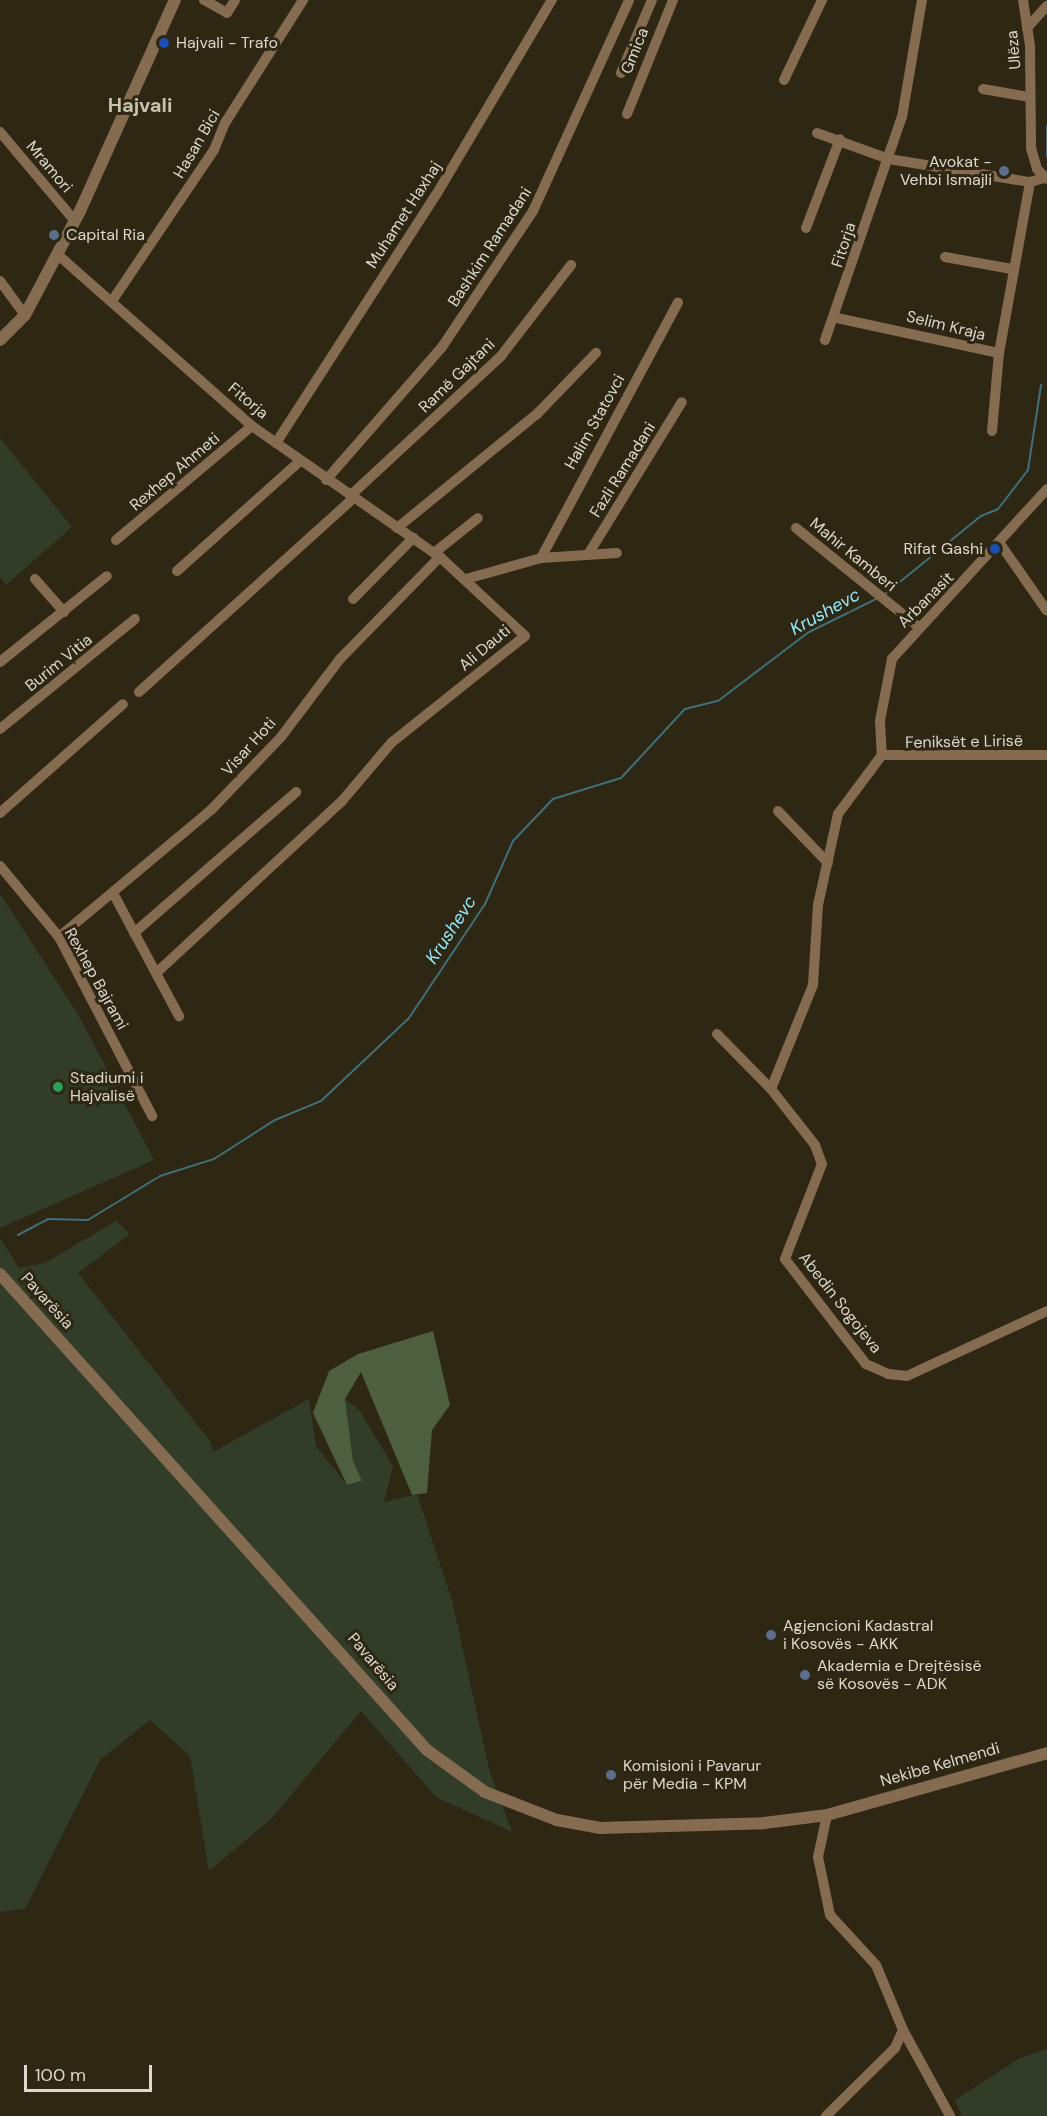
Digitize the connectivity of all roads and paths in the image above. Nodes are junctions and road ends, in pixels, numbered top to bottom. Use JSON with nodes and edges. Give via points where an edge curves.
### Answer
{"nodes":[{"id":1,"x":176,"y":0,"type":"edge"},
{"id":2,"x":204,"y":0,"type":"edge"},
{"id":3,"x":235,"y":0,"type":"edge"},
{"id":4,"x":303,"y":0,"type":"edge"},
{"id":5,"x":552,"y":0,"type":"edge"},
{"id":6,"x":629,"y":0,"type":"edge"},
{"id":7,"x":652,"y":0,"type":"edge"},
{"id":8,"x":673,"y":0,"type":"edge"},
{"id":9,"x":822,"y":0,"type":"edge"},
{"id":10,"x":921,"y":0,"type":"edge"},
{"id":11,"x":1023,"y":0,"type":"edge"},
{"id":12,"x":1047,"y":6,"type":"edge"},
{"id":13,"x":1027,"y":28,"type":"junction"},
{"id":14,"x":621,"y":73,"type":"dead end"},
{"id":15,"x":784,"y":80,"type":"dead end"},
{"id":16,"x":983,"y":89,"type":"dead end"},
{"id":17,"x":1029,"y":97,"type":"junction"},
{"id":18,"x":627,"y":114,"type":"dead end"},
{"id":19,"x":0,"y":132,"type":"edge"},
{"id":20,"x":817,"y":133,"type":"dead end"},
{"id":21,"x":840,"y":139,"type":"junction"},
{"id":22,"x":889,"y":159,"type":"junction"},
{"id":23,"x":1046,"y":178,"type":"edge"},
{"id":24,"x":1030,"y":182,"type":"junction"},
{"id":25,"x":75,"y":221,"type":"junction"},
{"id":26,"x":806,"y":228,"type":"dead end"},
{"id":27,"x":57,"y":254,"type":"junction"},
{"id":28,"x":945,"y":257,"type":"dead end"},
{"id":29,"x":572,"y":265,"type":"dead end"},
{"id":30,"x":1012,"y":269,"type":"junction"},
{"id":31,"x":0,"y":281,"type":"edge"},
{"id":32,"x":112,"y":301,"type":"junction"},
{"id":33,"x":678,"y":302,"type":"dead end"},
{"id":34,"x":25,"y":315,"type":"junction"},
{"id":35,"x":837,"y":318,"type":"junction"},
{"id":36,"x":0,"y":340,"type":"edge"},
{"id":37,"x":825,"y":340,"type":"dead end"},
{"id":38,"x":596,"y":353,"type":"dead end"},
{"id":39,"x":999,"y":353,"type":"junction"},
{"id":40,"x":682,"y":402,"type":"dead end"},
{"id":41,"x":252,"y":426,"type":"junction"},
{"id":42,"x":992,"y":431,"type":"dead end"},
{"id":43,"x":276,"y":443,"type":"junction"},
{"id":44,"x":300,"y":461,"type":"junction"},
{"id":45,"x":326,"y":480,"type":"junction"},
{"id":46,"x":1047,"y":489,"type":"edge"},
{"id":47,"x":352,"y":497,"type":"junction"},
{"id":48,"x":478,"y":518,"type":"dead end"},
{"id":49,"x":397,"y":528,"type":"junction"},
{"id":50,"x":796,"y":528,"type":"dead end"},
{"id":51,"x":413,"y":538,"type":"junction"},
{"id":52,"x":116,"y":540,"type":"dead end"},
{"id":53,"x":1001,"y":545,"type":"junction"},
{"id":54,"x":589,"y":553,"type":"junction"},
{"id":55,"x":617,"y":553,"type":"dead end"},
{"id":56,"x":437,"y":555,"type":"junction"},
{"id":57,"x":541,"y":558,"type":"junction"},
{"id":58,"x":177,"y":571,"type":"dead end"},
{"id":59,"x":107,"y":576,"type":"dead end"},
{"id":60,"x":35,"y":579,"type":"dead end"},
{"id":61,"x":466,"y":579,"type":"junction"},
{"id":62,"x":353,"y":599,"type":"dead end"},
{"id":63,"x":1047,"y":611,"type":"edge"},
{"id":64,"x":64,"y":612,"type":"junction"},
{"id":65,"x":135,"y":619,"type":"dead end"},
{"id":66,"x":920,"y":628,"type":"junction"},
{"id":67,"x":0,"y":662,"type":"edge"},
{"id":68,"x":140,"y":692,"type":"dead end"},
{"id":69,"x":123,"y":704,"type":"dead end"},
{"id":70,"x":0,"y":729,"type":"edge"},
{"id":71,"x":882,"y":755,"type":"junction"},
{"id":72,"x":1047,"y":755,"type":"edge"},
{"id":73,"x":296,"y":792,"type":"dead end"},
{"id":74,"x":778,"y":811,"type":"dead end"},
{"id":75,"x":0,"y":813,"type":"edge"},
{"id":76,"x":828,"y":863,"type":"junction"},
{"id":77,"x":0,"y":866,"type":"edge"},
{"id":78,"x":113,"y":893,"type":"junction"},
{"id":79,"x":134,"y":933,"type":"junction"},
{"id":80,"x":59,"y":937,"type":"junction"},
{"id":81,"x":156,"y":973,"type":"junction"},
{"id":82,"x":179,"y":1016,"type":"dead end"},
{"id":83,"x":717,"y":1034,"type":"dead end"},
{"id":84,"x":771,"y":1089,"type":"junction"},
{"id":85,"x":152,"y":1116,"type":"dead end"},
{"id":86,"x":0,"y":1274,"type":"edge"},
{"id":87,"x":1047,"y":1311,"type":"edge"},
{"id":88,"x":1047,"y":1753,"type":"edge"},
{"id":89,"x":842,"y":1811,"type":"joint"},
{"id":90,"x":827,"y":1815,"type":"junction"},
{"id":91,"x":903,"y":2030,"type":"junction"},
{"id":92,"x":826,"y":2116,"type":"edge"},
{"id":93,"x":950,"y":2116,"type":"edge"}],
"edges":[{"from":1,"to":25,"type":"street"},
{"from":2,"to":3,"type":"street","via":[[227,13]]},
{"from":4,"to":32,"type":"street","name":"Hasan Bici","via":[[225,123],[214,150]]},
{"from":5,"to":43,"type":"street","name":"Muhamet Haxhaj","via":[[431,203]]},
{"from":6,"to":45,"type":"street","name":"Bashkim Ramadani","via":[[533,211],[442,347]]},
{"from":7,"to":14,"type":"street"},
{"from":8,"to":18,"type":"street","name":"Gmica"},
{"from":9,"to":15,"type":"street"},
{"from":10,"to":22,"type":"street","name":"Fitorja","via":[[906,104]]},
{"from":11,"to":13,"type":"street","name":"Ulëza"},
{"from":12,"to":13,"type":"street"},
{"from":13,"to":17,"type":"street","name":"Ulëza"},
{"from":16,"to":17,"type":"street","name":"Ulëza"},
{"from":17,"to":23,"type":"street","name":"Ulëza","via":[[1031,148]]},
{"from":19,"to":25,"type":"street","name":"Mramori"},
{"from":20,"to":21,"type":"street"},
{"from":21,"to":22,"type":"street"},
{"from":21,"to":26,"type":"street"},
{"from":22,"to":24,"type":"street"},
{"from":22,"to":35,"type":"street","name":"Fitorja"},
{"from":23,"to":24,"type":"street"},
{"from":24,"to":30,"type":"street","name":"Selim Kraja"},
{"from":25,"to":27,"type":"street"},
{"from":27,"to":32,"type":"street","name":"Fitorja"},
{"from":27,"to":34,"type":"street"},
{"from":28,"to":30,"type":"street"},
{"from":29,"to":47,"type":"street","name":"Ramë Gajtani","via":[[501,356]]},
{"from":30,"to":39,"type":"street","name":"Selim Kraja"},
{"from":31,"to":34,"type":"street"},
{"from":32,"to":41,"type":"street","name":"Fitorja"},
{"from":33,"to":57,"type":"street","name":"Halim Statovci"},
{"from":34,"to":36,"type":"street"},
{"from":35,"to":37,"type":"street","name":"Fitorja"},
{"from":35,"to":39,"type":"street","name":"Selim Kraja"},
{"from":38,"to":49,"type":"street","via":[[537,414]]},
{"from":39,"to":42,"type":"street"},
{"from":40,"to":54,"type":"street","name":"Fazli Ramadani"},
{"from":41,"to":43,"type":"street","name":"Fitorja"},
{"from":41,"to":52,"type":"street","name":"Rexhep Ahmeti"},
{"from":43,"to":44,"type":"street","name":"Fitorja"},
{"from":44,"to":45,"type":"street","name":"Fitorja"},
{"from":44,"to":58,"type":"street"},
{"from":45,"to":47,"type":"street","name":"Fitorja"},
{"from":46,"to":53,"type":"street","name":"Arbanasit"},
{"from":47,"to":49,"type":"street","name":"Fitorja"},
{"from":47,"to":68,"type":"street","name":"Ramë Gajtani"},
{"from":48,"to":56,"type":"street"},
{"from":49,"to":51,"type":"street","name":"Fitorja"},
{"from":50,"to":66,"type":"street","name":"Mahir Kamberi"},
{"from":51,"to":56,"type":"street","name":"Fitorja"},
{"from":51,"to":62,"type":"street"},
{"from":53,"to":63,"type":"street"},
{"from":53,"to":66,"type":"street","name":"Arbanasit"},
{"from":54,"to":55,"type":"street"},
{"from":54,"to":57,"type":"street"},
{"from":56,"to":61,"type":"street","name":"Fitorja"},
{"from":56,"to":78,"type":"street","name":"Visar Hoti","via":[[340,659],[281,737],[211,810]]},
{"from":57,"to":61,"type":"street"},
{"from":59,"to":64,"type":"street"},
{"from":60,"to":64,"type":"street"},
{"from":61,"to":81,"type":"street","name":"Ali Dauti","via":[[525,638],[393,742],[342,801]]},
{"from":64,"to":67,"type":"street"},
{"from":65,"to":70,"type":"street","name":"Burim Vitia"},
{"from":66,"to":71,"type":"street","name":"Arbanasit","via":[[898,650],[888,670],[880,721]]},
{"from":69,"to":75,"type":"street"},
{"from":71,"to":72,"type":"street","name":"Feniksët e Lirisë"},
{"from":71,"to":76,"type":"street","via":[[838,814]]},
{"from":73,"to":79,"type":"street"},
{"from":74,"to":76,"type":"street"},
{"from":76,"to":84,"type":"street","via":[[816,924],[813,985]]},
{"from":77,"to":80,"type":"street","name":"Rexhep Bajrami"},
{"from":78,"to":79,"type":"street"},
{"from":78,"to":80,"type":"street","name":"Visar Hoti"},
{"from":79,"to":81,"type":"street"},
{"from":80,"to":85,"type":"street","name":"Rexhep Bajrami"},
{"from":81,"to":82,"type":"street"},
{"from":83,"to":84,"type":"street"},
{"from":84,"to":87,"type":"street","name":"Abedin Sogojeva","via":[[815,1145],[822,1164],[785,1259],[866,1364],[888,1374],[907,1376]]},
{"from":86,"to":90,"type":"street","name":"Pavarësia","via":[[427,1750],[485,1792],[557,1820],[600,1828],[702,1827]]},
{"from":88,"to":89,"type":"street","name":"Nekibe Kelmendi"},
{"from":89,"to":90,"type":"street","name":"Pavarësia"},
{"from":90,"to":91,"type":"street","via":[[818,1857],[826,1903],[836,1925],[876,1965]]},
{"from":91,"to":92,"type":"street","via":[[895,2048]]},
{"from":91,"to":93,"type":"street"}]}
